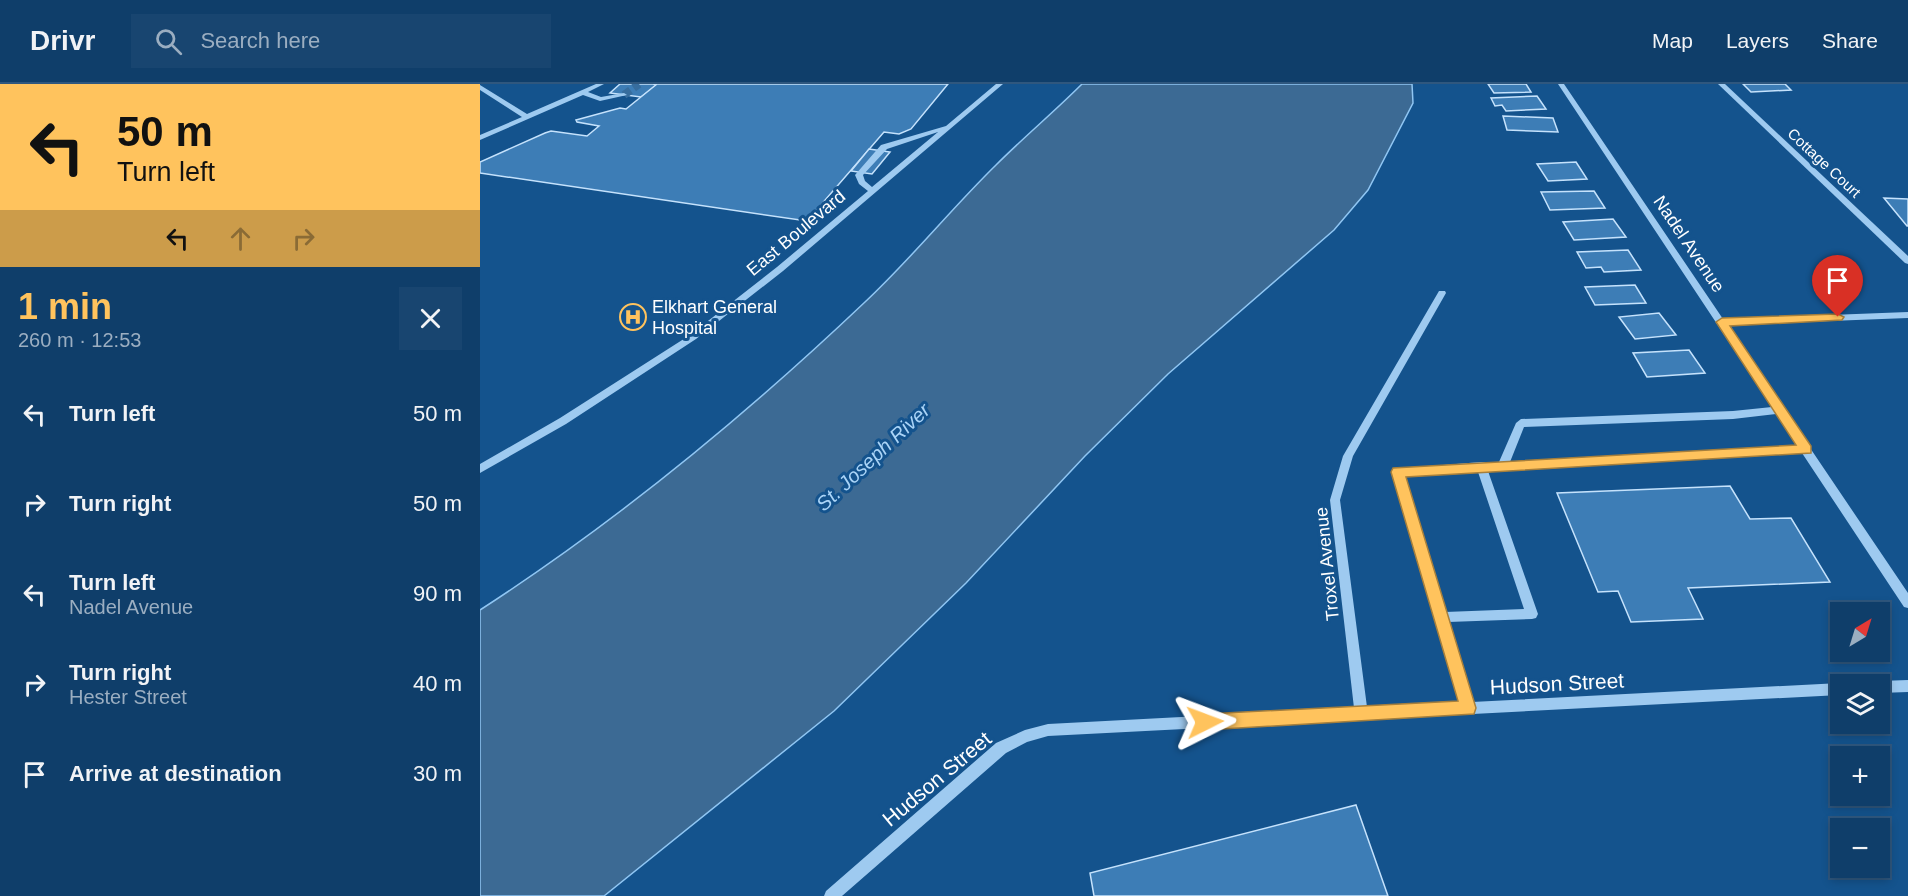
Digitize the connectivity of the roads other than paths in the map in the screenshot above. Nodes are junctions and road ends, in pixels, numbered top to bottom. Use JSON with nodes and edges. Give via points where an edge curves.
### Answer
{"nodes":[{"id":1,"x":494,"y":84,"type":"edge"},
{"id":2,"x":600,"y":84,"type":"edge"},
{"id":3,"x":1000,"y":84,"type":"edge"},
{"id":4,"x":1561,"y":84,"type":"edge"},
{"id":5,"x":1721,"y":84,"type":"edge"},
{"id":6,"x":481,"y":88,"type":"edge"},
{"id":7,"x":582,"y":92,"type":"junction"},
{"id":8,"x":624,"y":95,"type":"tunnel mouth"},
{"id":9,"x":527,"y":117,"type":"junction"},
{"id":10,"x":949,"y":127,"type":"junction"},
{"id":11,"x":480,"y":138,"type":"edge"},
{"id":12,"x":872,"y":191,"type":"junction"},
{"id":13,"x":1908,"y":261,"type":"edge"},
{"id":14,"x":1442,"y":292,"type":"dead end"},
{"id":15,"x":1908,"y":315,"type":"edge"},
{"id":16,"x":1722,"y":322,"type":"junction"},
{"id":17,"x":1780,"y":410,"type":"junction"},
{"id":18,"x":1806,"y":449,"type":"junction"},
{"id":19,"x":1503,"y":465,"type":"junction"},
{"id":20,"x":1481,"y":466,"type":"junction"},
{"id":21,"x":480,"y":469,"type":"edge"},
{"id":22,"x":1908,"y":603,"type":"edge"},
{"id":23,"x":1440,"y":617,"type":"junction"},
{"id":24,"x":1908,"y":686,"type":"edge"},
{"id":25,"x":1890,"y":687,"type":"edge"},
{"id":26,"x":1830,"y":690,"type":"edge"},
{"id":27,"x":1468,"y":708,"type":"junction"},
{"id":28,"x":1361,"y":714,"type":"junction"},
{"id":29,"x":831,"y":896,"type":"edge"}],
"edges":[{"from":1,"to":6,"type":"street"},
{"from":2,"to":7,"type":"street"},
{"from":3,"to":10,"type":"street","name":"East Boulevard"},
{"from":4,"to":16,"type":"street","name":"Nadel Avenue"},
{"from":5,"to":13,"type":"street","name":"Cottage Court"},
{"from":6,"to":9,"type":"street"},
{"from":7,"to":8,"type":"street","via":[[600,99]]},
{"from":7,"to":9,"type":"street"},
{"from":9,"to":11,"type":"street"},
{"from":10,"to":12,"type":"street","name":"East Boulevard"},
{"from":10,"to":12,"type":"street","via":[[884,147],[859,175]]},
{"from":12,"to":21,"type":"street","name":"East Boulevard","via":[[693,337]]},
{"from":14,"to":28,"type":"street","name":"Troxel Avenue","via":[[1348,456],[1335,500]]},
{"from":15,"to":16,"type":"street"},
{"from":16,"to":17,"type":"street","name":"Nadel Avenue"},
{"from":17,"to":18,"type":"street","name":"Nadel Avenue"},
{"from":17,"to":19,"type":"street","via":[[1521,423]]},
{"from":18,"to":19,"type":"street"},
{"from":18,"to":22,"type":"street","name":"Nadel Avenue"},
{"from":19,"to":20,"type":"street"},
{"from":20,"to":23,"type":"street","via":[[1398,472]]},
{"from":20,"to":23,"type":"street","via":[[1532,614]]},
{"from":23,"to":27,"type":"street"},
{"from":24,"to":25,"type":"street"},
{"from":26,"to":27,"type":"street","name":"Hudson Street"},
{"from":27,"to":28,"type":"street","name":"Hudson Street"},
{"from":28,"to":29,"type":"street","name":"Hudson Street","via":[[1048,730],[1025,736],[1000,748]]}]}
